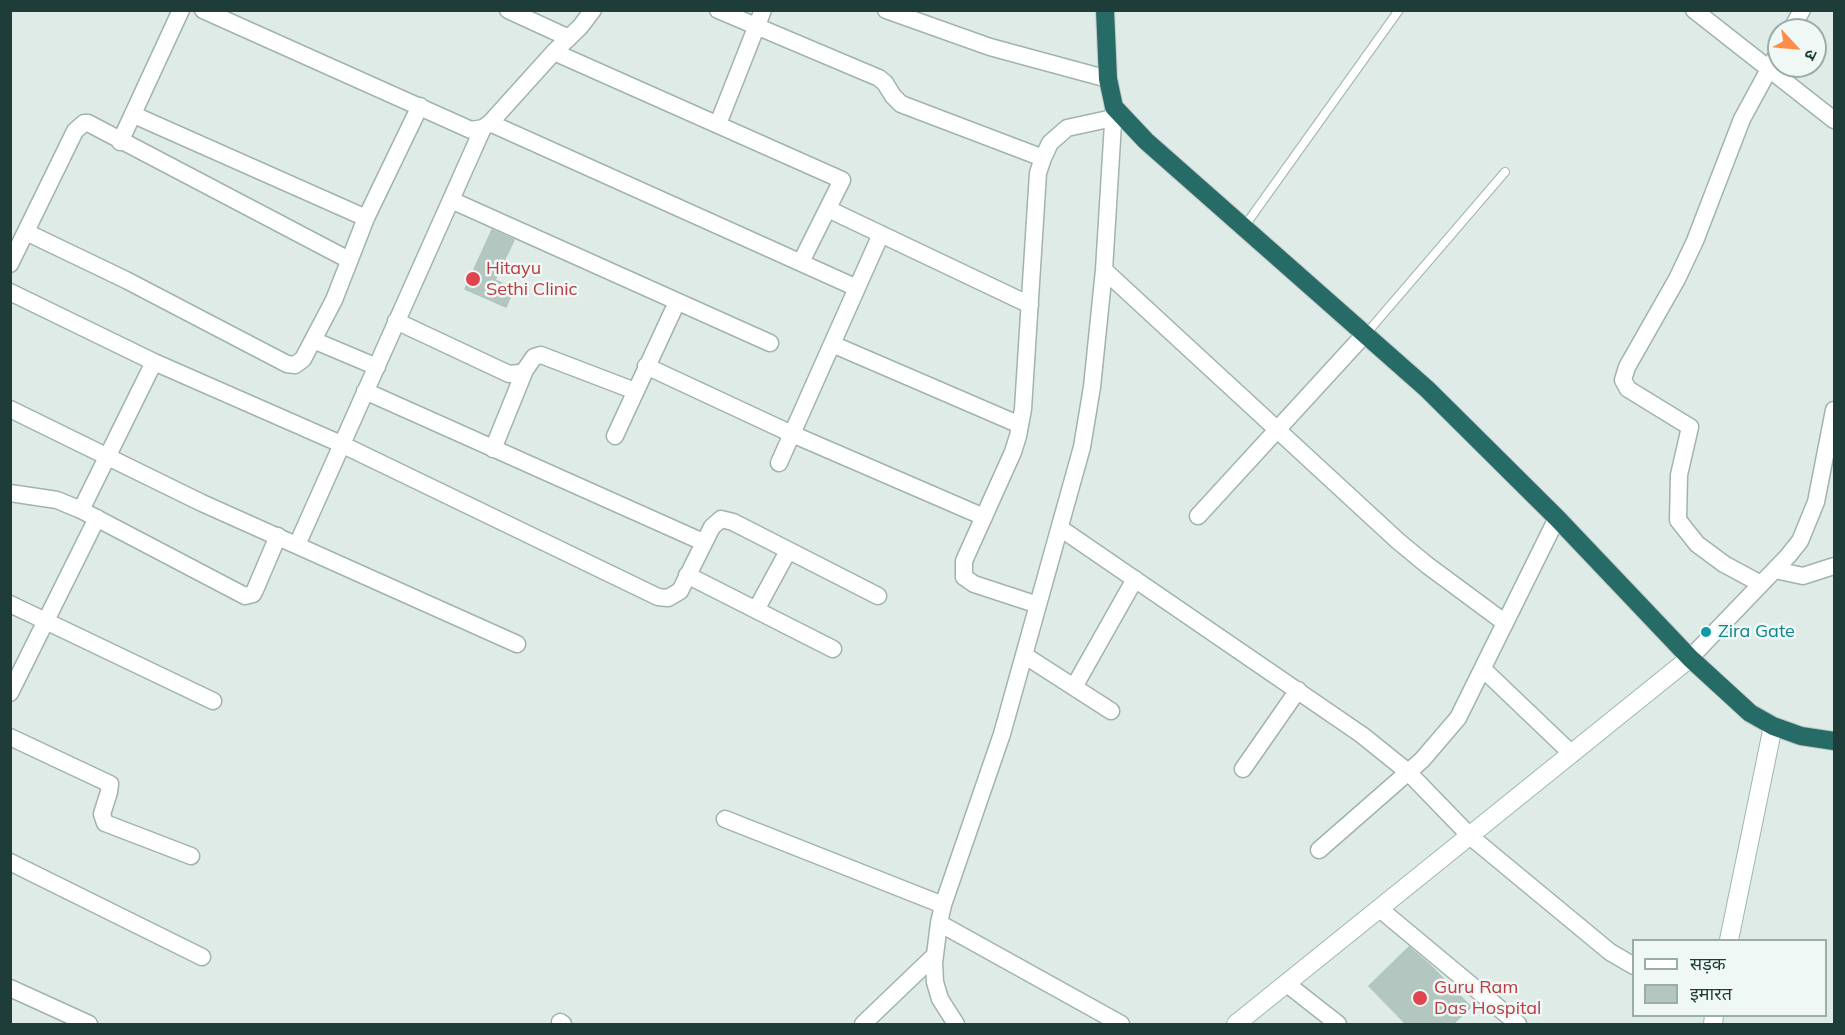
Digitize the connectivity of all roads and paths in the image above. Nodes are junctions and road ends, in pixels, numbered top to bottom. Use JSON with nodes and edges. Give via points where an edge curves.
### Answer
{"nodes":[{"id":1,"x":181,"y":10,"type":"edge"},
{"id":2,"x":508,"y":10,"type":"edge"},
{"id":3,"x":593,"y":10,"type":"edge"},
{"id":4,"x":718,"y":10,"type":"edge"},
{"id":5,"x":763,"y":10,"type":"edge"},
{"id":6,"x":886,"y":10,"type":"edge"},
{"id":7,"x":1105,"y":10,"type":"edge"},
{"id":8,"x":1399,"y":10,"type":"edge"},
{"id":9,"x":1694,"y":10,"type":"edge"},
{"id":10,"x":208,"y":12,"type":"edge"},
{"id":11,"x":755,"y":27,"type":"junction"},
{"id":12,"x":569,"y":38,"type":"junction"},
{"id":13,"x":554,"y":52,"type":"junction"},
{"id":14,"x":1767,"y":69,"type":"edge"},
{"id":15,"x":1767,"y":72,"type":"edge"},
{"id":16,"x":1779,"y":78,"type":"edge"},
{"id":17,"x":1108,"y":79,"type":"junction"},
{"id":18,"x":420,"y":106,"type":"junction"},
{"id":19,"x":1114,"y":112,"type":"junction"},
{"id":20,"x":134,"y":115,"type":"junction"},
{"id":21,"x":1834,"y":120,"type":"edge"},
{"id":22,"x":718,"y":124,"type":"junction"},
{"id":23,"x":486,"y":125,"type":"junction"},
{"id":24,"x":120,"y":142,"type":"junction"},
{"id":25,"x":1043,"y":158,"type":"junction"},
{"id":26,"x":1504,"y":172,"type":"dead end"},
{"id":27,"x":451,"y":200,"type":"junction"},
{"id":28,"x":828,"y":209,"type":"junction"},
{"id":29,"x":366,"y":218,"type":"junction"},
{"id":30,"x":1244,"y":228,"type":"junction"},
{"id":31,"x":26,"y":232,"type":"junction"},
{"id":32,"x":881,"y":234,"type":"junction"},
{"id":33,"x":11,"y":261,"type":"edge"},
{"id":34,"x":349,"y":261,"type":"junction"},
{"id":35,"x":801,"y":262,"type":"junction"},
{"id":36,"x":1104,"y":270,"type":"junction"},
{"id":37,"x":857,"y":288,"type":"junction"},
{"id":38,"x":10,"y":292,"type":"edge"},
{"id":39,"x":677,"y":302,"type":"junction"},
{"id":40,"x":1030,"y":305,"type":"junction"},
{"id":41,"x":396,"y":321,"type":"junction"},
{"id":42,"x":1364,"y":335,"type":"junction"},
{"id":43,"x":313,"y":340,"type":"junction"},
{"id":44,"x":770,"y":343,"type":"dead end"},
{"id":45,"x":832,"y":344,"type":"junction"},
{"id":46,"x":154,"y":362,"type":"junction"},
{"id":47,"x":646,"y":366,"type":"junction"},
{"id":48,"x":377,"y":367,"type":"junction"},
{"id":49,"x":525,"y":370,"type":"junction"},
{"id":50,"x":635,"y":391,"type":"junction"},
{"id":51,"x":365,"y":392,"type":"junction"},
{"id":52,"x":10,"y":409,"type":"edge"},
{"id":53,"x":1834,"y":410,"type":"edge"},
{"id":54,"x":1020,"y":425,"type":"junction"},
{"id":55,"x":1278,"y":430,"type":"junction"},
{"id":56,"x":792,"y":434,"type":"junction"},
{"id":57,"x":615,"y":436,"type":"dead end"},
{"id":58,"x":341,"y":444,"type":"junction"},
{"id":59,"x":493,"y":449,"type":"junction"},
{"id":60,"x":109,"y":456,"type":"junction"},
{"id":61,"x":779,"y":463,"type":"dead end"},
{"id":62,"x":10,"y":493,"type":"edge"},
{"id":63,"x":81,"y":510,"type":"junction"},
{"id":64,"x":1198,"y":516,"type":"dead end"},
{"id":65,"x":984,"y":517,"type":"junction"},
{"id":66,"x":97,"y":518,"type":"junction"},
{"id":67,"x":1557,"y":518,"type":"junction"},
{"id":68,"x":1060,"y":528,"type":"junction"},
{"id":69,"x":278,"y":536,"type":"junction"},
{"id":70,"x":703,"y":542,"type":"junction"},
{"id":71,"x":297,"y":545,"type":"junction"},
{"id":72,"x":788,"y":551,"type":"junction"},
{"id":73,"x":1834,"y":566,"type":"edge"},
{"id":74,"x":1775,"y":570,"type":"junction"},
{"id":75,"x":687,"y":575,"type":"junction"},
{"id":76,"x":1135,"y":579,"type":"junction"},
{"id":77,"x":1761,"y":584,"type":"junction"},
{"id":78,"x":878,"y":596,"type":"dead end"},
{"id":79,"x":10,"y":604,"type":"edge"},
{"id":80,"x":1038,"y":605,"type":"junction"},
{"id":81,"x":756,"y":610,"type":"junction"},
{"id":82,"x":44,"y":621,"type":"junction"},
{"id":83,"x":1504,"y":622,"type":"junction"},
{"id":84,"x":517,"y":644,"type":"dead end"},
{"id":85,"x":832,"y":649,"type":"dead end"},
{"id":86,"x":1024,"y":655,"type":"junction"},
{"id":87,"x":1690,"y":658,"type":"junction"},
{"id":88,"x":1483,"y":669,"type":"junction"},
{"id":89,"x":1074,"y":687,"type":"junction"},
{"id":90,"x":1298,"y":690,"type":"junction"},
{"id":91,"x":10,"y":693,"type":"edge"},
{"id":92,"x":213,"y":701,"type":"dead end"},
{"id":93,"x":1111,"y":711,"type":"dead end"},
{"id":94,"x":1773,"y":726,"type":"junction"},
{"id":95,"x":10,"y":737,"type":"edge"},
{"id":96,"x":1834,"y":741,"type":"edge"},
{"id":97,"x":1572,"y":754,"type":"junction"},
{"id":98,"x":1243,"y":769,"type":"dead end"},
{"id":99,"x":1408,"y":772,"type":"junction"},
{"id":100,"x":725,"y":819,"type":"dead end"},
{"id":101,"x":1471,"y":837,"type":"junction"},
{"id":102,"x":1319,"y":850,"type":"dead end"},
{"id":103,"x":191,"y":856,"type":"dead end"},
{"id":104,"x":10,"y":862,"type":"edge"},
{"id":105,"x":943,"y":905,"type":"junction"},
{"id":106,"x":1381,"y":910,"type":"junction"},
{"id":107,"x":939,"y":923,"type":"junction"},
{"id":108,"x":1729,"y":939,"type":"edge"},
{"id":109,"x":935,"y":955,"type":"junction"},
{"id":110,"x":202,"y":957,"type":"dead end"},
{"id":111,"x":1632,"y":965,"type":"edge"},
{"id":112,"x":1287,"y":984,"type":"junction"},
{"id":113,"x":10,"y":988,"type":"edge"},
{"id":114,"x":89,"y":1024,"type":"edge"},
{"id":115,"x":864,"y":1024,"type":"edge"},
{"id":116,"x":956,"y":1024,"type":"edge"},
{"id":117,"x":1121,"y":1024,"type":"edge"},
{"id":118,"x":1236,"y":1024,"type":"edge"},
{"id":119,"x":1338,"y":1024,"type":"edge"},
{"id":120,"x":1518,"y":1024,"type":"edge"}],
"edges":[{"from":1,"to":20,"type":"street"},
{"from":2,"to":12,"type":"street"},
{"from":3,"to":12,"type":"street"},
{"from":4,"to":11,"type":"street"},
{"from":5,"to":11,"type":"street"},
{"from":6,"to":17,"type":"street","via":[[990,47]]},
{"from":7,"to":17,"type":"highway"},
{"from":8,"to":30,"type":"lane"},
{"from":9,"to":14,"type":"street"},
{"from":10,"to":18,"type":"street"},
{"from":11,"to":22,"type":"street"},
{"from":11,"to":25,"type":"street","via":[[879,78],[901,105]]},
{"from":12,"to":13,"type":"street"},
{"from":13,"to":22,"type":"street"},
{"from":13,"to":23,"type":"street"},
{"from":15,"to":77,"type":"street","via":[[1742,118],[1695,241],[1623,380],[1628,389],[1690,427],[1679,475],[1678,520],[1697,544]]},
{"from":16,"to":21,"type":"street"},
{"from":17,"to":19,"type":"highway"},
{"from":18,"to":23,"type":"street","via":[[460,126],[471,129]]},
{"from":18,"to":29,"type":"street"},
{"from":19,"to":25,"type":"street","via":[[1067,128],[1050,143]]},
{"from":19,"to":30,"type":"highway"},
{"from":19,"to":36,"type":"street"},
{"from":20,"to":24,"type":"street"},
{"from":20,"to":29,"type":"street"},
{"from":22,"to":28,"type":"street","via":[[842,180]]},
{"from":23,"to":27,"type":"street"},
{"from":23,"to":35,"type":"street"},
{"from":24,"to":31,"type":"street","via":[[88,123],[77,127]]},
{"from":24,"to":34,"type":"street"},
{"from":25,"to":40,"type":"street","via":[[1038,172]]},
{"from":26,"to":42,"type":"lane"},
{"from":27,"to":39,"type":"street"},
{"from":27,"to":41,"type":"street"},
{"from":28,"to":32,"type":"street"},
{"from":28,"to":35,"type":"street"},
{"from":29,"to":34,"type":"street"},
{"from":30,"to":42,"type":"highway"},
{"from":31,"to":33,"type":"street"},
{"from":31,"to":43,"type":"street","via":[[287,364],[298,363]]},
{"from":32,"to":37,"type":"street"},
{"from":32,"to":40,"type":"street"},
{"from":34,"to":43,"type":"street"},
{"from":35,"to":37,"type":"street"},
{"from":36,"to":55,"type":"street"},
{"from":36,"to":68,"type":"street","via":[[1087,420]]},
{"from":37,"to":45,"type":"street"},
{"from":38,"to":46,"type":"street"},
{"from":39,"to":44,"type":"street"},
{"from":39,"to":47,"type":"street"},
{"from":40,"to":54,"type":"street"},
{"from":41,"to":48,"type":"street"},
{"from":41,"to":49,"type":"street","via":[[509,374]]},
{"from":42,"to":55,"type":"street"},
{"from":42,"to":67,"type":"highway","via":[[1427,389]]},
{"from":43,"to":48,"type":"street"},
{"from":45,"to":54,"type":"street"},
{"from":45,"to":56,"type":"street"},
{"from":46,"to":58,"type":"street"},
{"from":46,"to":60,"type":"street"},
{"from":47,"to":50,"type":"street"},
{"from":47,"to":56,"type":"street"},
{"from":48,"to":51,"type":"street"},
{"from":49,"to":50,"type":"street","via":[[534,357],[546,356]]},
{"from":49,"to":59,"type":"street"},
{"from":50,"to":57,"type":"street"},
{"from":51,"to":58,"type":"street"},
{"from":51,"to":59,"type":"street"},
{"from":52,"to":60,"type":"street"},
{"from":53,"to":74,"type":"street","via":[[1816,502],[1800,541]]},
{"from":54,"to":65,"type":"street","via":[[1013,452]]},
{"from":55,"to":64,"type":"street"},
{"from":55,"to":83,"type":"street","via":[[1405,547]]},
{"from":56,"to":61,"type":"street"},
{"from":56,"to":65,"type":"street"},
{"from":58,"to":71,"type":"street"},
{"from":58,"to":75,"type":"street","via":[[658,597],[668,598],[680,591]]},
{"from":59,"to":70,"type":"street"},
{"from":60,"to":63,"type":"street"},
{"from":60,"to":69,"type":"street"},
{"from":62,"to":63,"type":"street","via":[[57,500]]},
{"from":63,"to":66,"type":"street"},
{"from":65,"to":80,"type":"street","via":[[964,561],[964,577],[974,584]]},
{"from":66,"to":69,"type":"street","via":[[245,597],[255,590]]},
{"from":66,"to":82,"type":"street"},
{"from":67,"to":83,"type":"street"},
{"from":67,"to":87,"type":"highway"},
{"from":68,"to":76,"type":"street"},
{"from":68,"to":80,"type":"street"},
{"from":69,"to":71,"type":"street"},
{"from":70,"to":72,"type":"street","via":[[721,519]]},
{"from":70,"to":75,"type":"street"},
{"from":71,"to":84,"type":"street"},
{"from":72,"to":78,"type":"street"},
{"from":72,"to":81,"type":"street"},
{"from":73,"to":74,"type":"street","via":[[1803,576]]},
{"from":74,"to":77,"type":"street"},
{"from":75,"to":81,"type":"street"},
{"from":76,"to":89,"type":"street"},
{"from":76,"to":90,"type":"street"},
{"from":77,"to":87,"type":"street"},
{"from":79,"to":82,"type":"street"},
{"from":80,"to":86,"type":"street"},
{"from":81,"to":85,"type":"street"},
{"from":82,"to":91,"type":"street"},
{"from":82,"to":92,"type":"street"},
{"from":83,"to":88,"type":"street"},
{"from":86,"to":89,"type":"street"},
{"from":86,"to":105,"type":"street","via":[[1002,734]]},
{"from":87,"to":94,"type":"highway","via":[[1750,713]]},
{"from":87,"to":97,"type":"street"},
{"from":88,"to":97,"type":"street"},
{"from":88,"to":99,"type":"street","via":[[1458,718]]},
{"from":89,"to":93,"type":"street"},
{"from":90,"to":98,"type":"street"},
{"from":90,"to":99,"type":"street"},
{"from":94,"to":96,"type":"highway","via":[[1801,736]]},
{"from":94,"to":108,"type":"street"},
{"from":95,"to":103,"type":"street","via":[[110,784],[102,814],[105,823]]},
{"from":97,"to":101,"type":"street"},
{"from":99,"to":101,"type":"street"},
{"from":99,"to":102,"type":"street"},
{"from":100,"to":105,"type":"street"},
{"from":101,"to":106,"type":"street"},
{"from":101,"to":111,"type":"street","via":[[1610,952]]},
{"from":104,"to":110,"type":"street"},
{"from":105,"to":107,"type":"street"},
{"from":106,"to":112,"type":"street"},
{"from":106,"to":120,"type":"street"},
{"from":107,"to":109,"type":"street"},
{"from":107,"to":117,"type":"street"},
{"from":109,"to":115,"type":"street"},
{"from":109,"to":116,"type":"street","via":[[935,982],[940,999]]},
{"from":112,"to":118,"type":"street"},
{"from":112,"to":119,"type":"street"},
{"from":113,"to":114,"type":"street"}]}
